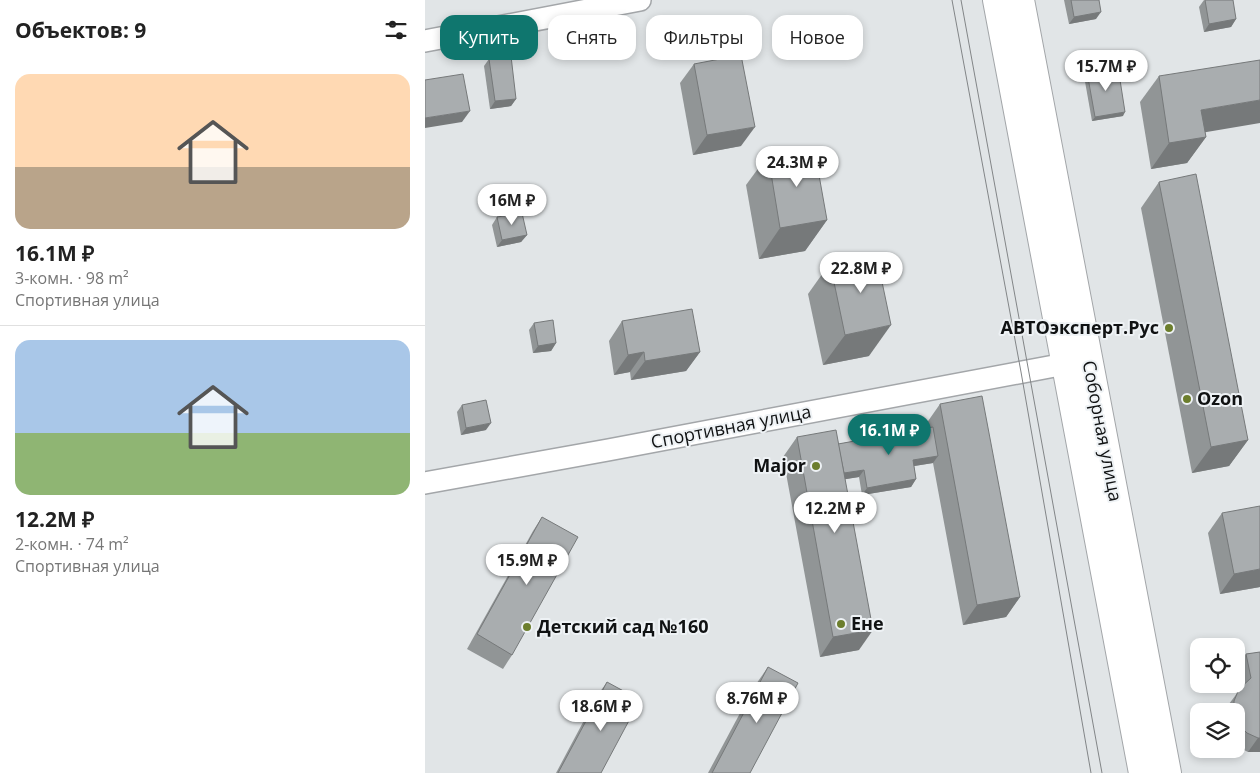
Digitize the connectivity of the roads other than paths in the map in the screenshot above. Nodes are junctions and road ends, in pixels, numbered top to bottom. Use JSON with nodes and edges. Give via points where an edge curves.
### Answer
{"nodes":[{"id":1,"x":640,"y":0,"type":"edge"},
{"id":2,"x":997,"y":0,"type":"edge"},
{"id":3,"x":1020,"y":0,"type":"edge"},
{"id":4,"x":425,"y":41,"type":"edge"},
{"id":5,"x":1077,"y":362,"type":"junction"},
{"id":6,"x":425,"y":483,"type":"edge"},
{"id":7,"x":1143,"y":773,"type":"edge"},
{"id":8,"x":1167,"y":773,"type":"edge"}],
"edges":[{"from":1,"to":4,"type":"street"},
{"from":2,"to":5,"type":"main road","name":"Соборная улица"},
{"from":3,"to":5,"type":"main road","name":"Соборная улица"},
{"from":5,"to":6,"type":"street","name":"Спортивная улица"},
{"from":5,"to":7,"type":"main road","name":"Соборная улица"},
{"from":5,"to":8,"type":"main road","name":"Соборная улица"}]}
